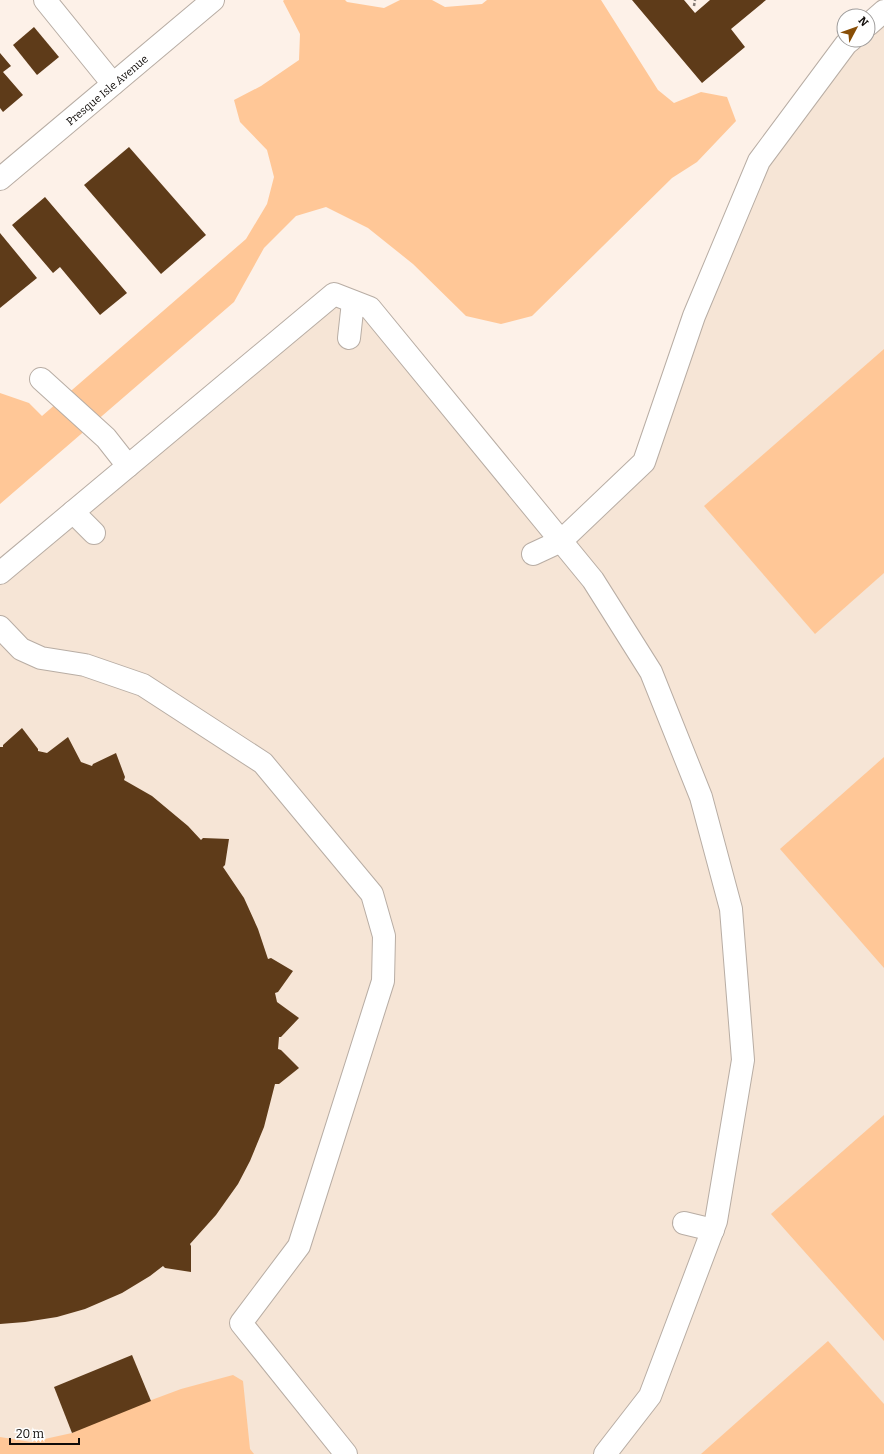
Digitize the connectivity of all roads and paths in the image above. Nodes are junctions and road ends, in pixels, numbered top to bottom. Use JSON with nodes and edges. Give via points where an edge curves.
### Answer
{"nodes":[{"id":1,"x":45,"y":0,"type":"edge"},
{"id":2,"x":213,"y":0,"type":"edge"},
{"id":3,"x":695,"y":0,"type":"edge"},
{"id":4,"x":694,"y":6,"type":"dead end"},
{"id":5,"x":884,"y":11,"type":"edge"},
{"id":6,"x":876,"y":18,"type":"edge"},
{"id":7,"x":843,"y":48,"type":"edge"},
{"id":8,"x":113,"y":84,"type":"junction"},
{"id":9,"x":0,"y":180,"type":"edge"},
{"id":10,"x":353,"y":302,"type":"junction"},
{"id":11,"x":349,"y":338,"type":"dead end"},
{"id":12,"x":41,"y":379,"type":"dead end"},
{"id":13,"x":128,"y":466,"type":"junction"},
{"id":14,"x":73,"y":512,"type":"junction"},
{"id":15,"x":94,"y":533,"type":"dead end"},
{"id":16,"x":562,"y":541,"type":"junction"},
{"id":17,"x":533,"y":554,"type":"dead end"},
{"id":18,"x":0,"y":573,"type":"edge"},
{"id":19,"x":0,"y":627,"type":"edge"},
{"id":20,"x":684,"y":1223,"type":"dead end"},
{"id":21,"x":713,"y":1230,"type":"junction"},
{"id":22,"x":346,"y":1454,"type":"edge"},
{"id":23,"x":606,"y":1454,"type":"edge"}],
"edges":[{"from":1,"to":8,"type":"main road"},
{"from":2,"to":8,"type":"main road","name":"Presque Isle Avenue"},
{"from":3,"to":4,"type":"path"},
{"from":5,"to":6,"type":"main road"},
{"from":7,"to":16,"type":"main road","via":[[758,161],[694,316],[644,462]]},
{"from":8,"to":9,"type":"main road","name":"Presque Isle Avenue"},
{"from":10,"to":11,"type":"main road"},
{"from":10,"to":13,"type":"main road","via":[[334,294]]},
{"from":10,"to":16,"type":"main road","via":[[370,308]]},
{"from":12,"to":13,"type":"main road","via":[[106,438]]},
{"from":13,"to":14,"type":"main road"},
{"from":14,"to":15,"type":"main road"},
{"from":14,"to":18,"type":"main road"},
{"from":16,"to":17,"type":"main road"},
{"from":16,"to":21,"type":"main road","via":[[593,580],[651,672],[701,797],[731,910],[743,1060]]},
{"from":19,"to":22,"type":"main road","via":[[21,649],[41,658],[85,666],[143,685],[263,763],[372,894],[384,936],[383,981],[299,1246],[241,1323]]},
{"from":20,"to":21,"type":"main road"},
{"from":21,"to":23,"type":"main road","via":[[650,1396]]}]}
